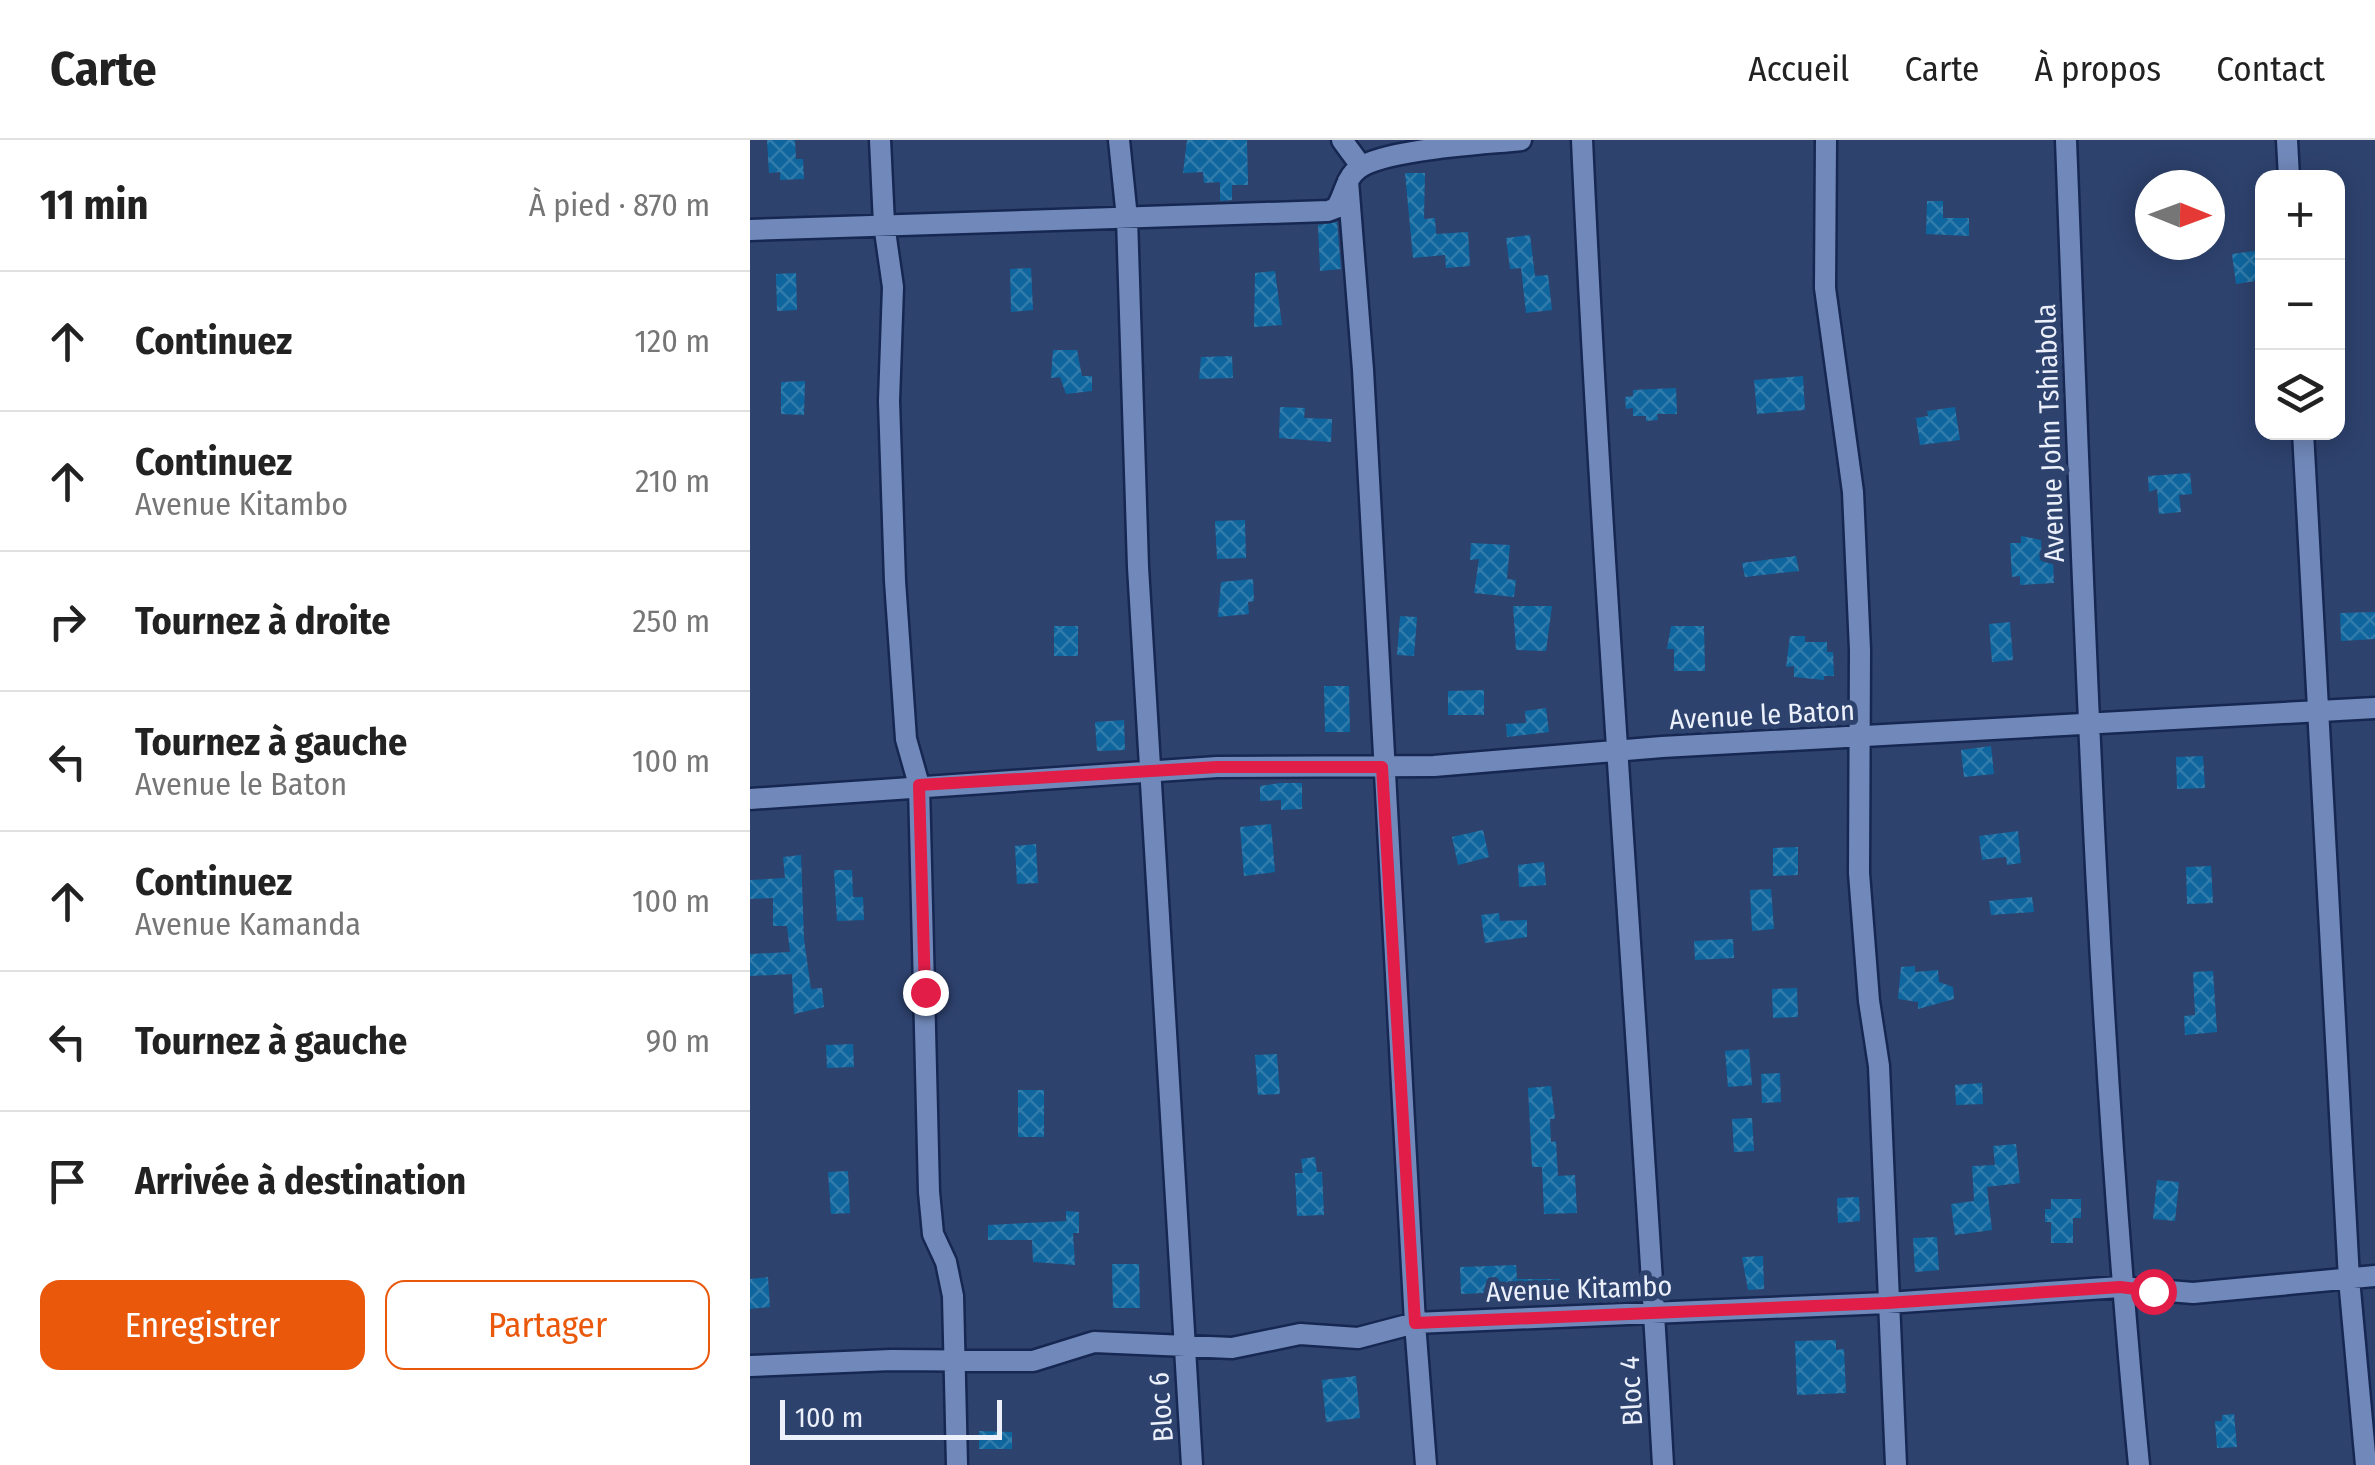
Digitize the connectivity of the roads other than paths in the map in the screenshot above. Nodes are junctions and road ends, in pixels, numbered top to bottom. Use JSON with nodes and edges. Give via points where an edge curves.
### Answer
{"nodes":[{"id":1,"x":880,"y":140,"type":"edge"},
{"id":2,"x":1119,"y":140,"type":"edge"},
{"id":3,"x":1342,"y":140,"type":"edge"},
{"id":4,"x":1521,"y":140,"type":"edge"},
{"id":5,"x":1582,"y":140,"type":"edge"},
{"id":6,"x":1826,"y":140,"type":"edge"},
{"id":7,"x":2066,"y":140,"type":"edge"},
{"id":8,"x":2287,"y":140,"type":"edge"},
{"id":9,"x":2289,"y":170,"type":"edge"},
{"id":10,"x":1354,"y":174,"type":"junction"},
{"id":11,"x":1127,"y":218,"type":"junction"},
{"id":12,"x":884,"y":224,"type":"junction"},
{"id":13,"x":750,"y":230,"type":"edge"},
{"id":14,"x":2303,"y":440,"type":"edge"},
{"id":15,"x":2375,"y":708,"type":"edge"},
{"id":16,"x":2318,"y":711,"type":"junction"},
{"id":17,"x":2089,"y":724,"type":"junction"},
{"id":18,"x":1860,"y":738,"type":"junction"},
{"id":19,"x":1617,"y":750,"type":"junction"},
{"id":20,"x":1382,"y":767,"type":"junction"},
{"id":21,"x":1152,"y":773,"type":"junction"},
{"id":22,"x":919,"y":785,"type":"junction"},
{"id":23,"x":750,"y":799,"type":"edge"},
{"id":24,"x":2375,"y":1276,"type":"edge"},
{"id":25,"x":2348,"y":1278,"type":"junction"},
{"id":26,"x":2120,"y":1287,"type":"junction"},
{"id":27,"x":1887,"y":1303,"type":"junction"},
{"id":28,"x":1654,"y":1314,"type":"junction"},
{"id":29,"x":1415,"y":1323,"type":"junction"},
{"id":30,"x":1184,"y":1346,"type":"junction"},
{"id":31,"x":958,"y":1363,"type":"junction"},
{"id":32,"x":750,"y":1366,"type":"edge"},
{"id":33,"x":957,"y":1465,"type":"edge"},
{"id":34,"x":1192,"y":1465,"type":"edge"},
{"id":35,"x":1426,"y":1465,"type":"edge"},
{"id":36,"x":1662,"y":1465,"type":"edge"},
{"id":37,"x":1896,"y":1465,"type":"edge"},
{"id":38,"x":2139,"y":1465,"type":"edge"},
{"id":39,"x":2366,"y":1465,"type":"edge"}],
"edges":[{"from":1,"to":12,"type":"street"},
{"from":2,"to":11,"type":"street","name":"Bloc 6"},
{"from":3,"to":10,"type":"street"},
{"from":4,"to":10,"type":"street","via":[[1426,152]]},
{"from":5,"to":19,"type":"street","name":"Bloc 4"},
{"from":6,"to":18,"type":"street","via":[[1825,288],[1853,492]]},
{"from":7,"to":17,"type":"street","name":"Avenue John Tshiabola"},
{"from":8,"to":9,"type":"street"},
{"from":10,"to":11,"type":"street","via":[[1328,211]]},
{"from":10,"to":20,"type":"street"},
{"from":11,"to":12,"type":"street"},
{"from":11,"to":21,"type":"street","name":"Bloc 6"},
{"from":12,"to":13,"type":"street"},
{"from":12,"to":22,"type":"street","via":[[893,287],[896,599],[906,738]]},
{"from":14,"to":16,"type":"street"},
{"from":15,"to":16,"type":"street","name":"Avenue le Baton"},
{"from":16,"to":17,"type":"street","name":"Avenue le Baton"},
{"from":16,"to":25,"type":"street"},
{"from":17,"to":18,"type":"street","name":"Avenue le Baton"},
{"from":17,"to":26,"type":"street","name":"Avenue John Tshiabola"},
{"from":18,"to":19,"type":"street","name":"Avenue le Baton"},
{"from":18,"to":27,"type":"street","via":[[1859,874],[1879,1066]]},
{"from":19,"to":20,"type":"street","name":"Avenue le Baton"},
{"from":19,"to":28,"type":"street","name":"Bloc 4"},
{"from":20,"to":21,"type":"street","name":"Avenue le Baton"},
{"from":20,"to":29,"type":"street"},
{"from":21,"to":22,"type":"street","name":"Avenue le Baton"},
{"from":21,"to":30,"type":"street","name":"Bloc 6"},
{"from":22,"to":23,"type":"street","name":"Avenue le Baton"},
{"from":22,"to":31,"type":"street","via":[[929,1192],[933,1234],[950,1277]]},
{"from":24,"to":25,"type":"street","name":"Avenue Kitambo"},
{"from":25,"to":26,"type":"street","name":"Avenue Kitambo","via":[[2193,1293]]},
{"from":25,"to":39,"type":"street"},
{"from":26,"to":27,"type":"street","name":"Avenue Kitambo"},
{"from":26,"to":38,"type":"street","name":"Avenue John Tshiabola"},
{"from":27,"to":28,"type":"street","name":"Avenue Kitambo"},
{"from":27,"to":37,"type":"street"},
{"from":28,"to":29,"type":"street","name":"Avenue Kitambo"},
{"from":28,"to":36,"type":"street","name":"Bloc 4"},
{"from":29,"to":30,"type":"street","name":"Avenue Kitambo","via":[[1358,1338],[1300,1334],[1232,1348]]},
{"from":29,"to":35,"type":"street"},
{"from":30,"to":31,"type":"street","name":"Avenue Kitambo","via":[[1094,1342],[1032,1361]]},
{"from":30,"to":34,"type":"street","name":"Bloc 6"},
{"from":31,"to":32,"type":"street","name":"Avenue Kitambo"},
{"from":31,"to":33,"type":"street"}]}
